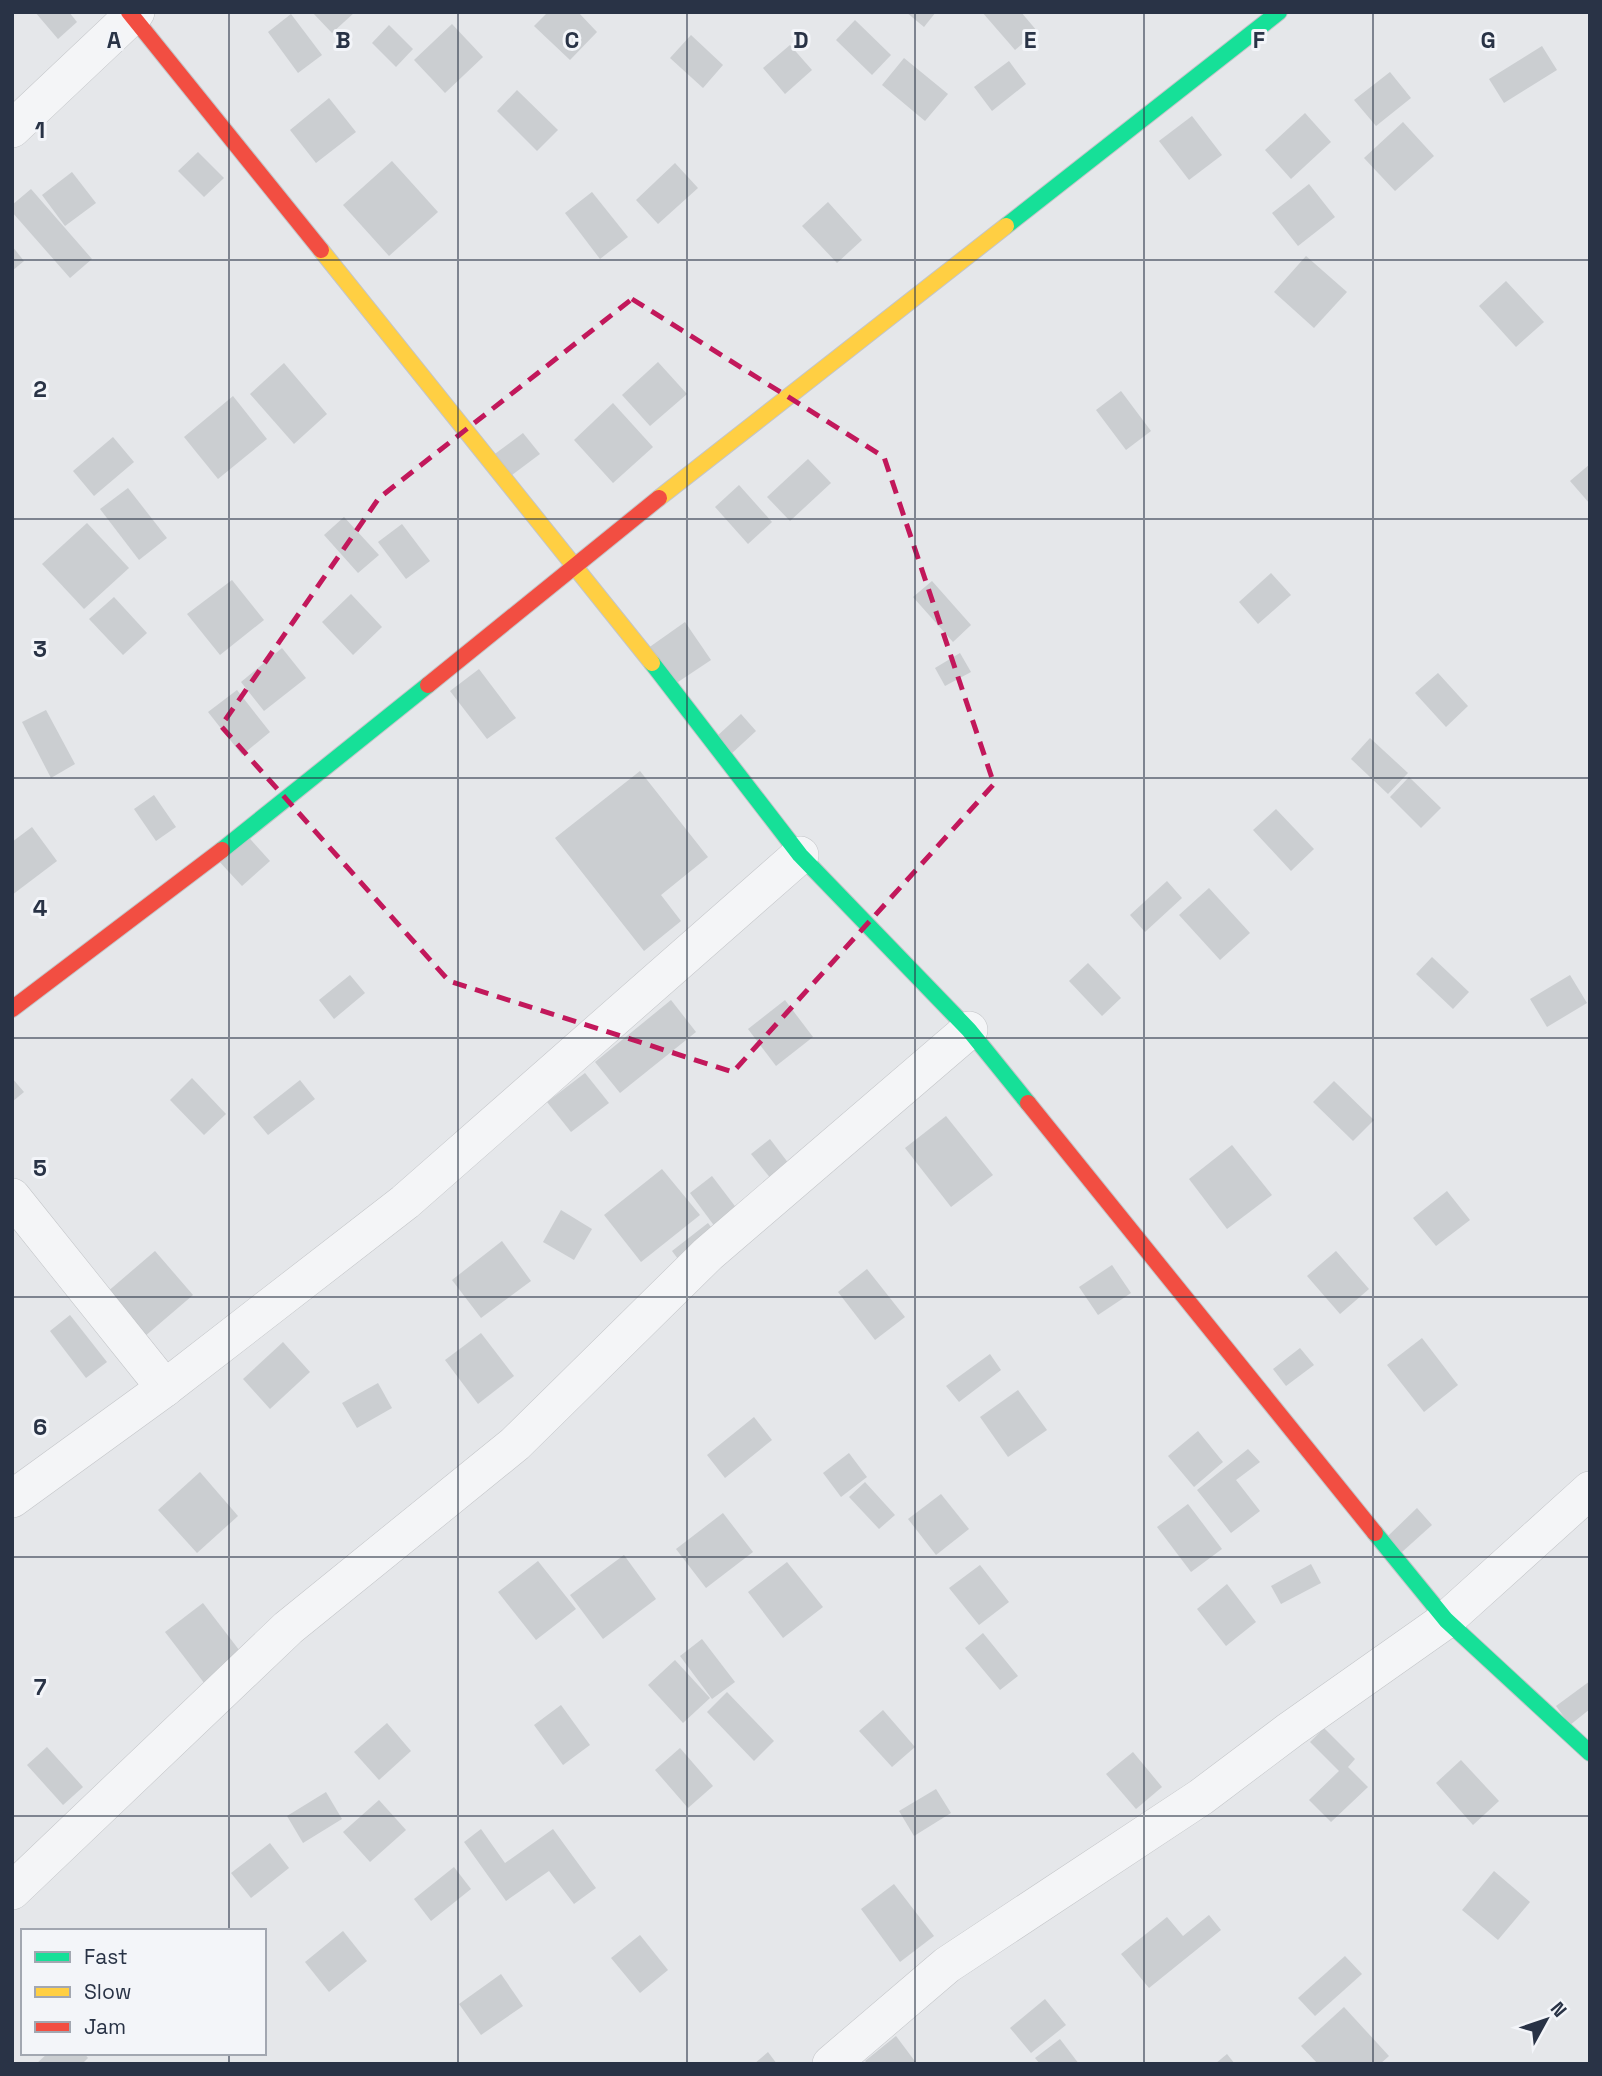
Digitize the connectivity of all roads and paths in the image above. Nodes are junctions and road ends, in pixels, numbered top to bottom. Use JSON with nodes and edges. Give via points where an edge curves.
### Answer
{"nodes":[{"id":1,"x":1279,"y":12,"type":"edge"},
{"id":2,"x":133,"y":14,"type":"edge"},
{"id":3,"x":12,"y":129,"type":"edge"},
{"id":4,"x":575,"y":564,"type":"junction"},
{"id":5,"x":800,"y":855,"type":"junction"},
{"id":6,"x":12,"y":1009,"type":"edge"},
{"id":7,"x":969,"y":1030,"type":"junction"},
{"id":8,"x":12,"y":1197,"type":"edge"},
{"id":9,"x":165,"y":1388,"type":"junction"},
{"id":10,"x":1590,"y":1490,"type":"edge"},
{"id":11,"x":12,"y":1499,"type":"edge"},
{"id":12,"x":1446,"y":1620,"type":"junction"},
{"id":13,"x":1590,"y":1753,"type":"edge"},
{"id":14,"x":12,"y":1891,"type":"edge"},
{"id":15,"x":831,"y":2064,"type":"edge"}],
"edges":[{"from":1,"to":4,"type":"street"},
{"from":2,"to":3,"type":"street"},
{"from":2,"to":4,"type":"street"},
{"from":4,"to":5,"type":"street"},
{"from":4,"to":6,"type":"street","via":[[279,807]]},
{"from":5,"to":7,"type":"street"},
{"from":5,"to":9,"type":"street","via":[[405,1202]]},
{"from":7,"to":12,"type":"street"},
{"from":7,"to":14,"type":"street","via":[[708,1254],[515,1444],[288,1628]]},
{"from":8,"to":9,"type":"street"},
{"from":9,"to":11,"type":"street"},
{"from":10,"to":12,"type":"street"},
{"from":12,"to":13,"type":"street"},
{"from":12,"to":15,"type":"street","via":[[1201,1797],[947,1965]]}]}
